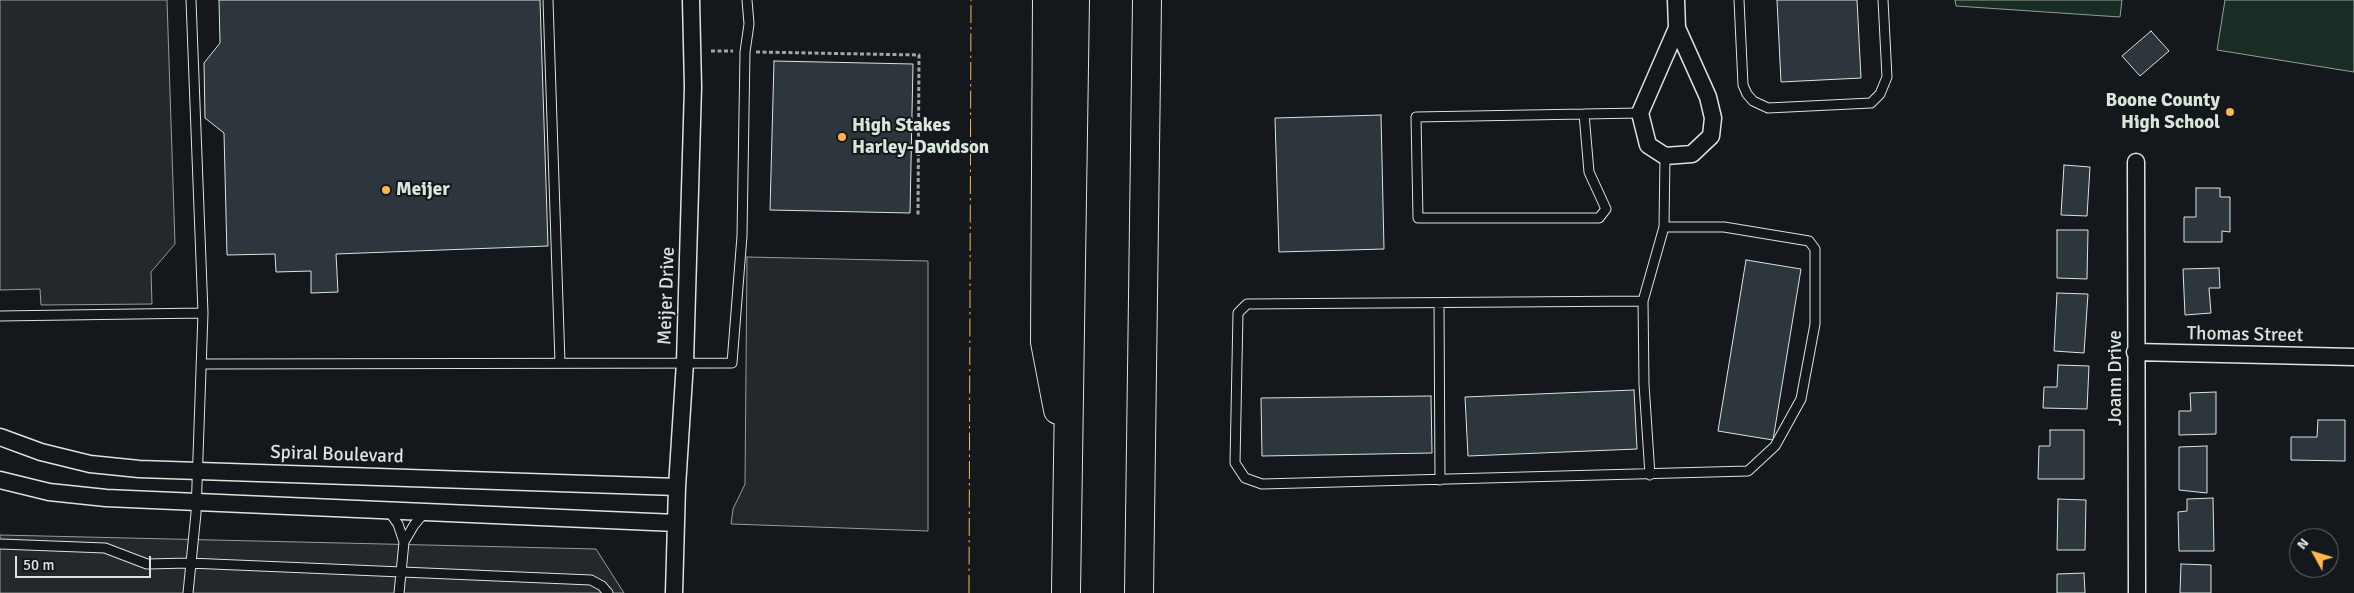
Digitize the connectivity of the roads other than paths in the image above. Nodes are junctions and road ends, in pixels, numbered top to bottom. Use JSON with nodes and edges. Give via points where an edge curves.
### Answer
{"nodes":[{"id":1,"x":191,"y":0,"type":"edge"},
{"id":2,"x":548,"y":0,"type":"edge"},
{"id":3,"x":692,"y":0,"type":"edge"},
{"id":4,"x":747,"y":0,"type":"edge"},
{"id":5,"x":1048,"y":0,"type":"edge"},
{"id":6,"x":1075,"y":0,"type":"edge"},
{"id":7,"x":1147,"y":0,"type":"edge"},
{"id":8,"x":1676,"y":0,"type":"edge"},
{"id":9,"x":1740,"y":0,"type":"edge"},
{"id":10,"x":1883,"y":0,"type":"edge"},
{"id":11,"x":1676,"y":28,"type":"junction"},
{"id":12,"x":1640,"y":113,"type":"junction"},
{"id":13,"x":1584,"y":114,"type":"junction"},
{"id":14,"x":1665,"y":156,"type":"junction"},
{"id":15,"x":2136,"y":162,"type":"dead end"},
{"id":16,"x":1664,"y":226,"type":"junction"},
{"id":17,"x":1643,"y":301,"type":"junction"},
{"id":18,"x":1439,"y":303,"type":"junction"},
{"id":19,"x":203,"y":313,"type":"junction"},
{"id":20,"x":0,"y":316,"type":"edge"},
{"id":21,"x":2135,"y":352,"type":"junction"},
{"id":22,"x":2354,"y":357,"type":"edge"},
{"id":23,"x":685,"y":362,"type":"junction"},
{"id":24,"x":560,"y":363,"type":"junction"},
{"id":25,"x":201,"y":364,"type":"junction"},
{"id":26,"x":0,"y":437,"type":"edge"},
{"id":27,"x":1069,"y":466,"type":"junction"},
{"id":28,"x":196,"y":470,"type":"junction"},
{"id":29,"x":1650,"y":475,"type":"junction"},
{"id":30,"x":0,"y":480,"type":"edge"},
{"id":31,"x":1440,"y":480,"type":"junction"},
{"id":32,"x":677,"y":487,"type":"junction"},
{"id":33,"x":196,"y":502,"type":"junction"},
{"id":34,"x":388,"y":510,"type":"junction"},
{"id":35,"x":426,"y":512,"type":"junction"},
{"id":36,"x":676,"y":523,"type":"junction"},
{"id":37,"x":404,"y":542,"type":"junction"},
{"id":38,"x":0,"y":544,"type":"edge"},
{"id":39,"x":189,"y":563,"type":"junction"},
{"id":40,"x":400,"y":572,"type":"junction"},
{"id":41,"x":188,"y":593,"type":"edge"},
{"id":42,"x":399,"y":593,"type":"edge"},
{"id":43,"x":608,"y":593,"type":"edge"},
{"id":44,"x":674,"y":593,"type":"edge"},
{"id":45,"x":1066,"y":593,"type":"edge"},
{"id":46,"x":1139,"y":593,"type":"edge"},
{"id":47,"x":2137,"y":593,"type":"edge"}],
"edges":[{"from":1,"to":19,"type":"lane"},
{"from":2,"to":24,"type":"lane"},
{"from":3,"to":23,"type":"street","name":"Meijer Drive","via":[[693,87]]},
{"from":4,"to":23,"type":"lane","via":[[749,24],[745,52],[742,236],[732,363]]},
{"from":5,"to":27,"type":"highway","via":[[1045,342]]},
{"from":6,"to":27,"type":"highway"},
{"from":7,"to":46,"type":"highway"},
{"from":8,"to":11,"type":"street"},
{"from":9,"to":10,"type":"lane","via":[[1743,85],[1753,101],[1768,108],[1871,103],[1880,94],[1887,77]]},
{"from":11,"to":12,"type":"street"},
{"from":11,"to":14,"type":"street","via":[[1708,96],[1713,118],[1711,136],[1692,154]]},
{"from":12,"to":13,"type":"lane"},
{"from":12,"to":14,"type":"street","via":[[1648,145]]},
{"from":13,"to":13,"type":"lane","via":[[1416,117],[1418,218],[1599,218],[1606,209],[1589,172]]},
{"from":14,"to":16,"type":"lane"},
{"from":15,"to":21,"type":"street","name":"Joann Drive"},
{"from":16,"to":17,"type":"lane"},
{"from":16,"to":29,"type":"lane","via":[[1724,228],[1809,240],[1815,249],[1815,324],[1801,399],[1775,446],[1748,471]]},
{"from":17,"to":18,"type":"lane"},
{"from":17,"to":29,"type":"lane"},
{"from":18,"to":31,"type":"lane"},
{"from":18,"to":31,"type":"lane","via":[[1247,304],[1238,313],[1236,463],[1245,478],[1262,484]]},
{"from":19,"to":20,"type":"lane"},
{"from":19,"to":25,"type":"lane"},
{"from":21,"to":22,"type":"street","name":"Thomas Street"},
{"from":21,"to":47,"type":"street","name":"Joann Drive"},
{"from":23,"to":24,"type":"lane"},
{"from":23,"to":32,"type":"street","name":"Meijer Drive"},
{"from":24,"to":25,"type":"lane"},
{"from":25,"to":28,"type":"lane"},
{"from":26,"to":28,"type":"street","name":"Spiral Boulevard","via":[[41,452],[90,464]]},
{"from":27,"to":45,"type":"highway"},
{"from":28,"to":32,"type":"street","name":"Spiral Boulevard"},
{"from":28,"to":33,"type":"lane"},
{"from":29,"to":31,"type":"lane"},
{"from":30,"to":33,"type":"street","via":[[49,492]]},
{"from":32,"to":36,"type":"street","name":"Meijer Drive"},
{"from":33,"to":34,"type":"street"},
{"from":33,"to":39,"type":"lane"},
{"from":34,"to":35,"type":"street"},
{"from":34,"to":37,"type":"lane","via":[[398,524]]},
{"from":35,"to":36,"type":"street"},
{"from":35,"to":37,"type":"lane"},
{"from":36,"to":44,"type":"street","name":"Meijer Drive"},
{"from":37,"to":40,"type":"lane"},
{"from":38,"to":39,"type":"lane","via":[[105,548],[147,564]]},
{"from":39,"to":40,"type":"lane"},
{"from":39,"to":41,"type":"lane"},
{"from":40,"to":42,"type":"lane"},
{"from":40,"to":43,"type":"lane","via":[[591,580]]}]}
